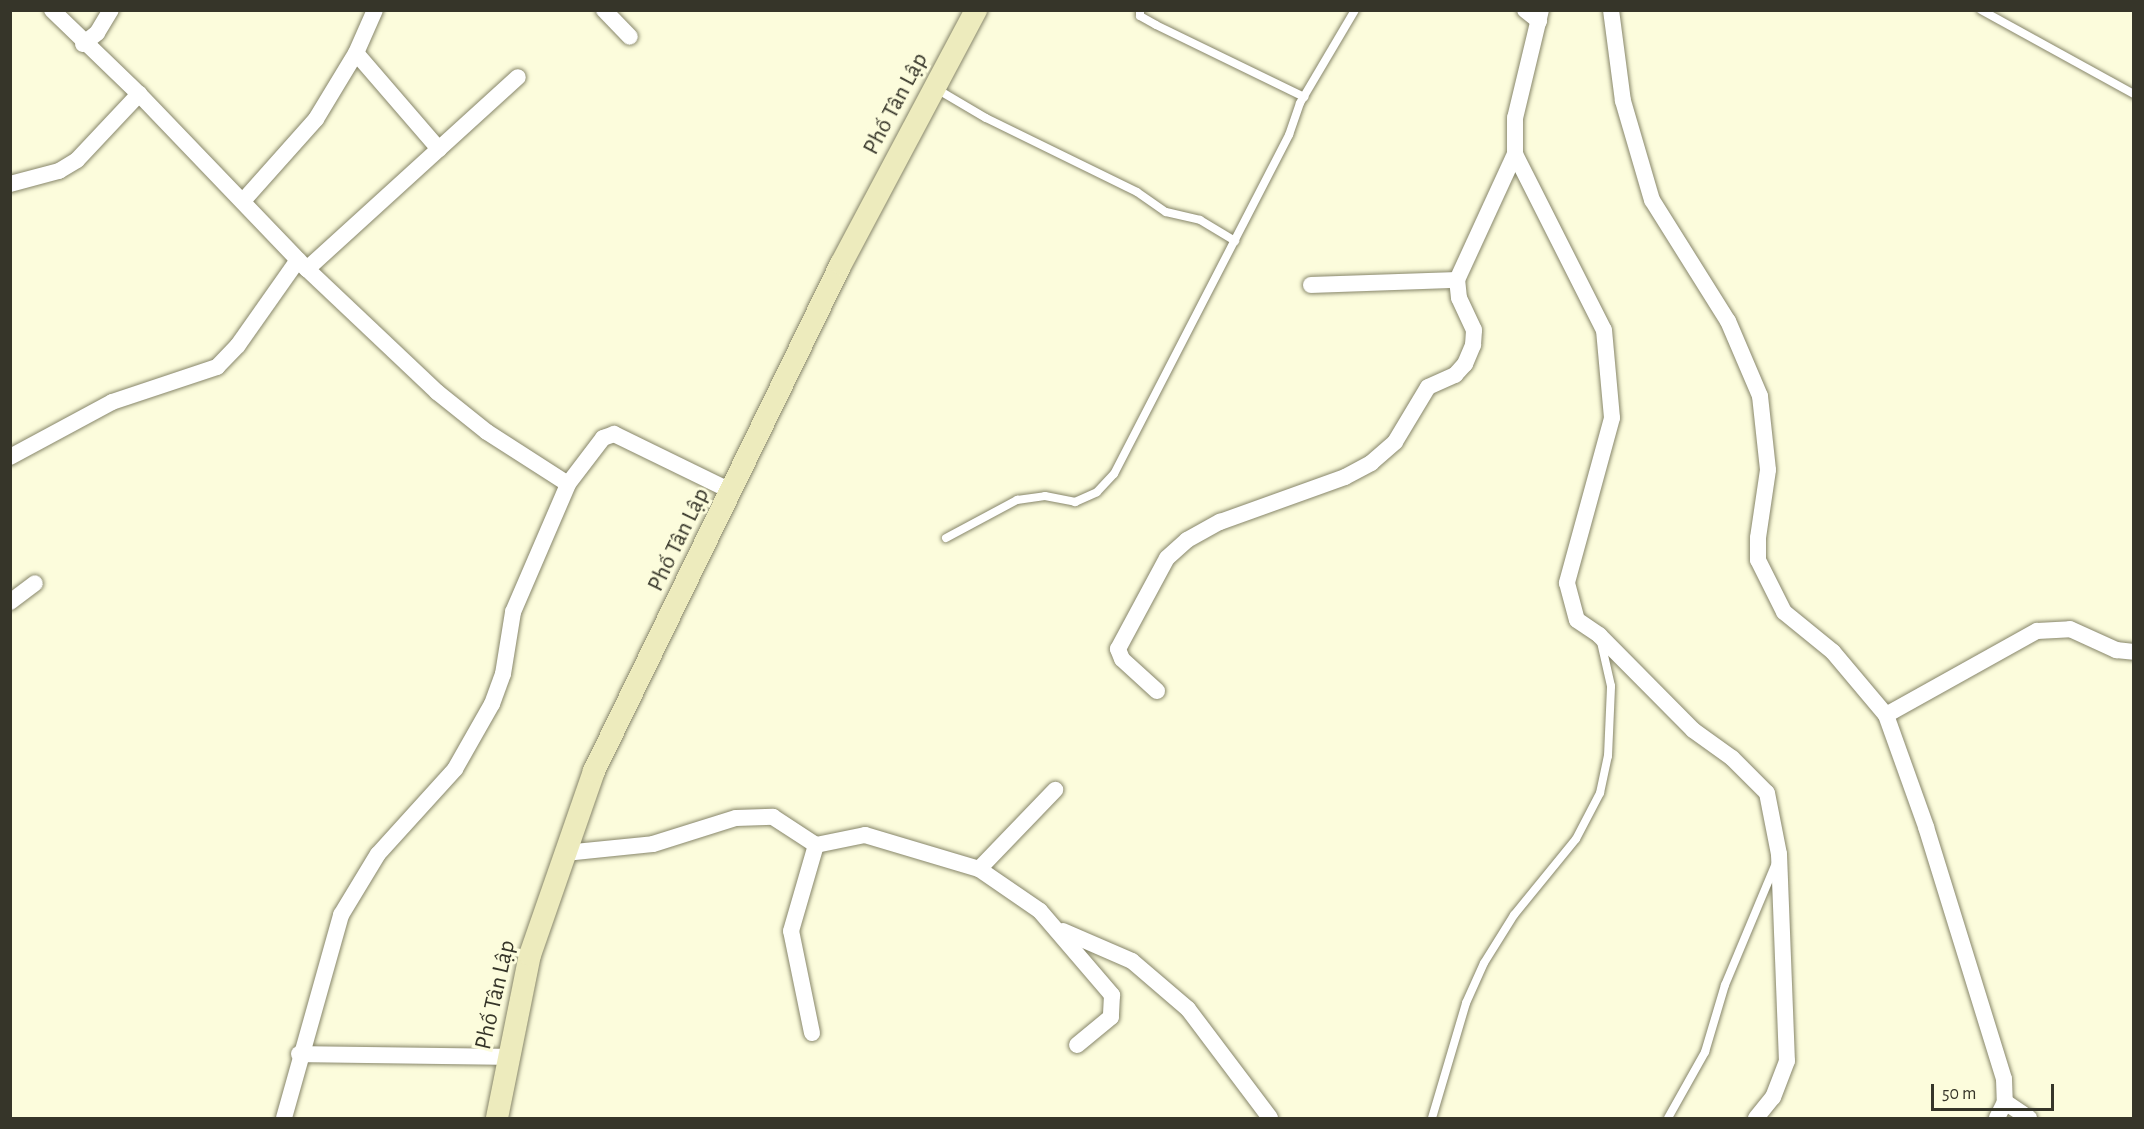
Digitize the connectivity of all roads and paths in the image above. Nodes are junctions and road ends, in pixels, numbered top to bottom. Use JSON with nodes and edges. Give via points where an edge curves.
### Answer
{"nodes":[{"id":1,"x":52,"y":10,"type":"edge"},
{"id":2,"x":111,"y":10,"type":"edge"},
{"id":3,"x":375,"y":10,"type":"edge"},
{"id":4,"x":604,"y":10,"type":"edge"},
{"id":5,"x":976,"y":10,"type":"edge"},
{"id":6,"x":1140,"y":10,"type":"edge"},
{"id":7,"x":1355,"y":10,"type":"edge"},
{"id":8,"x":1525,"y":10,"type":"edge"},
{"id":9,"x":1611,"y":10,"type":"edge"},
{"id":10,"x":1981,"y":10,"type":"edge"},
{"id":11,"x":1540,"y":16,"type":"edge"},
{"id":12,"x":630,"y":36,"type":"dead end"},
{"id":13,"x":83,"y":44,"type":"junction"},
{"id":14,"x":356,"y":53,"type":"junction"},
{"id":15,"x":518,"y":77,"type":"dead end"},
{"id":16,"x":935,"y":88,"type":"junction"},
{"id":17,"x":139,"y":94,"type":"junction"},
{"id":18,"x":2133,"y":94,"type":"edge"},
{"id":19,"x":1304,"y":97,"type":"junction"},
{"id":20,"x":439,"y":149,"type":"junction"},
{"id":21,"x":1515,"y":154,"type":"junction"},
{"id":22,"x":10,"y":184,"type":"edge"},
{"id":23,"x":243,"y":201,"type":"junction"},
{"id":24,"x":1235,"y":241,"type":"junction"},
{"id":25,"x":302,"y":264,"type":"junction"},
{"id":26,"x":1457,"y":280,"type":"junction"},
{"id":27,"x":1311,"y":285,"type":"dead end"},
{"id":28,"x":10,"y":456,"type":"edge"},
{"id":29,"x":568,"y":484,"type":"junction"},
{"id":30,"x":733,"y":492,"type":"junction"},
{"id":31,"x":946,"y":538,"type":"dead end"},
{"id":32,"x":35,"y":584,"type":"dead end"},
{"id":33,"x":10,"y":602,"type":"edge"},
{"id":34,"x":1599,"y":635,"type":"junction"},
{"id":35,"x":2133,"y":652,"type":"edge"},
{"id":36,"x":1157,"y":691,"type":"dead end"},
{"id":37,"x":1886,"y":716,"type":"junction"},
{"id":38,"x":1055,"y":790,"type":"dead end"},
{"id":39,"x":816,"y":845,"type":"junction"},
{"id":40,"x":565,"y":853,"type":"junction"},
{"id":41,"x":1779,"y":854,"type":"junction"},
{"id":42,"x":979,"y":869,"type":"junction"},
{"id":43,"x":1056,"y":928,"type":"junction"},
{"id":44,"x":812,"y":1033,"type":"dead end"},
{"id":45,"x":1077,"y":1045,"type":"dead end"},
{"id":46,"x":299,"y":1054,"type":"junction"},
{"id":47,"x":509,"y":1057,"type":"junction"},
{"id":48,"x":2005,"y":1102,"type":"junction"},
{"id":49,"x":284,"y":1119,"type":"edge"},
{"id":50,"x":497,"y":1119,"type":"edge"},
{"id":51,"x":1270,"y":1119,"type":"edge"},
{"id":52,"x":1432,"y":1119,"type":"edge"},
{"id":53,"x":1668,"y":1119,"type":"edge"},
{"id":54,"x":1756,"y":1119,"type":"edge"},
{"id":55,"x":1997,"y":1119,"type":"edge"},
{"id":56,"x":2029,"y":1119,"type":"edge"}],
"edges":[{"from":1,"to":13,"type":"street"},
{"from":2,"to":13,"type":"street","via":[[97,33]]},
{"from":3,"to":14,"type":"street"},
{"from":4,"to":12,"type":"street"},
{"from":5,"to":16,"type":"main road","name":"Phố Tân Lập"},
{"from":6,"to":19,"type":"lane","via":[[1140,16],[1156,25]]},
{"from":7,"to":19,"type":"lane"},
{"from":8,"to":11,"type":"street"},
{"from":9,"to":37,"type":"street","via":[[1623,101],[1652,200],[1728,321],[1760,396],[1768,471],[1758,560],[1784,612],[1833,652]]},
{"from":10,"to":18,"type":"lane"},
{"from":11,"to":21,"type":"street","via":[[1515,118]]},
{"from":13,"to":17,"type":"street"},
{"from":14,"to":20,"type":"street"},
{"from":14,"to":23,"type":"street","via":[[316,120]]},
{"from":15,"to":20,"type":"street"},
{"from":16,"to":24,"type":"lane","via":[[986,118],[1137,192],[1166,212],[1200,220]]},
{"from":16,"to":30,"type":"main road","name":"Phố Tân Lập","via":[[841,264]]},
{"from":17,"to":22,"type":"street","via":[[77,160],[59,171]]},
{"from":17,"to":23,"type":"street"},
{"from":19,"to":24,"type":"lane"},
{"from":20,"to":25,"type":"street"},
{"from":21,"to":26,"type":"street"},
{"from":21,"to":34,"type":"street","via":[[1604,330],[1612,418],[1567,583],[1577,620]]},
{"from":23,"to":25,"type":"street"},
{"from":24,"to":31,"type":"lane","via":[[1114,474],[1097,492],[1075,502],[1045,496],[1017,500]]},
{"from":25,"to":28,"type":"street","via":[[217,367],[112,402]]},
{"from":25,"to":29,"type":"street","via":[[436,393],[487,432]]},
{"from":26,"to":27,"type":"street"},
{"from":26,"to":36,"type":"street","via":[[1459,298],[1474,330],[1473,345],[1460,370],[1428,387],[1383,454],[1345,477],[1204,530],[1167,558],[1118,649],[1122,659]]},
{"from":29,"to":30,"type":"street","via":[[603,438],[614,434]]},
{"from":29,"to":46,"type":"street","via":[[513,612],[502,674],[492,704],[455,770],[378,854],[351,894],[341,915]]},
{"from":30,"to":40,"type":"main road","name":"Phố Tân Lập","via":[[594,771]]},
{"from":32,"to":33,"type":"street"},
{"from":34,"to":41,"type":"street","via":[[1694,730],[1732,758],[1767,793]]},
{"from":34,"to":52,"type":"lane","via":[[1611,686],[1608,756],[1600,793],[1576,839],[1514,915],[1484,963],[1466,1003]]},
{"from":35,"to":37,"type":"street","via":[[2116,650],[2070,629],[2037,631]]},
{"from":37,"to":48,"type":"street","via":[[1926,827],[2001,1069]]},
{"from":38,"to":42,"type":"street"},
{"from":39,"to":40,"type":"street","via":[[773,817],[736,818],[653,844]]},
{"from":39,"to":42,"type":"street","via":[[865,835]]},
{"from":39,"to":44,"type":"street","via":[[791,931]]},
{"from":40,"to":47,"type":"main road","name":"Phố Tân Lập","via":[[530,955]]},
{"from":41,"to":53,"type":"lane","via":[[1725,985],[1705,1052]]},
{"from":41,"to":54,"type":"street","via":[[1787,1061],[1773,1097]]},
{"from":42,"to":43,"type":"street"},
{"from":43,"to":45,"type":"street","via":[[1112,995],[1111,1017]]},
{"from":43,"to":51,"type":"street","via":[[1132,961],[1188,1009]]},
{"from":46,"to":47,"type":"street"},
{"from":46,"to":49,"type":"street"},
{"from":47,"to":50,"type":"main road","name":"Phố Tân Lập"},
{"from":48,"to":55,"type":"street"},
{"from":48,"to":56,"type":"street"}]}
